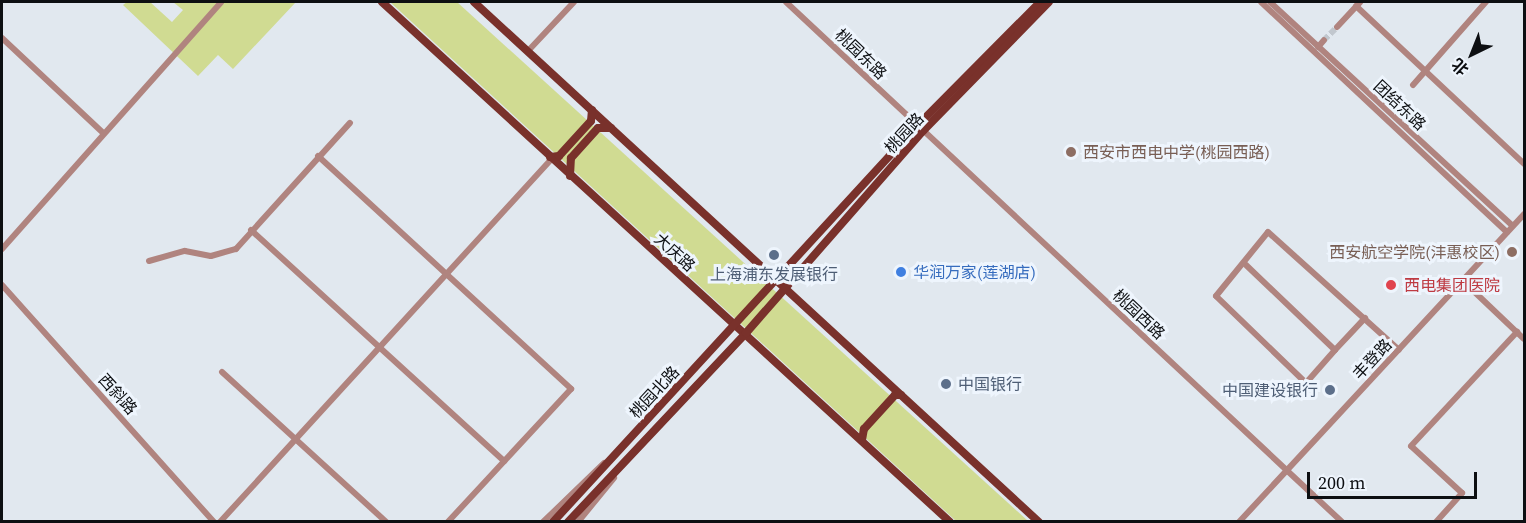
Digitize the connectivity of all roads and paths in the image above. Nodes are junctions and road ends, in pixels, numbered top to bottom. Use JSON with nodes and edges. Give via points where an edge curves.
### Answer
{"nodes":[{"id":1,"x":221,"y":2,"type":"edge"},
{"id":2,"x":382,"y":2,"type":"edge"},
{"id":3,"x":474,"y":2,"type":"edge"},
{"id":4,"x":574,"y":2,"type":"edge"},
{"id":5,"x":786,"y":2,"type":"edge"},
{"id":6,"x":1040,"y":2,"type":"edge"},
{"id":7,"x":1049,"y":2,"type":"edge"},
{"id":8,"x":1261,"y":2,"type":"edge"},
{"id":9,"x":1270,"y":2,"type":"edge"},
{"id":10,"x":1486,"y":2,"type":"edge"},
{"id":11,"x":1358,"y":4,"type":"edge"},
{"id":12,"x":1337,"y":27,"type":"tunnel mouth"},
{"id":13,"x":2,"y":38,"type":"edge"},
{"id":14,"x":1324,"y":40,"type":"tunnel mouth"},
{"id":15,"x":1318,"y":47,"type":"junction"},
{"id":16,"x":528,"y":51,"type":"junction"},
{"id":17,"x":1425,"y":72,"type":"junction"},
{"id":18,"x":1413,"y":85,"type":"dead end"},
{"id":19,"x":592,"y":110,"type":"junction"},
{"id":20,"x":350,"y":123,"type":"dead end"},
{"id":21,"x":612,"y":129,"type":"junction"},
{"id":22,"x":920,"y":129,"type":"junction"},
{"id":23,"x":102,"y":132,"type":"junction"},
{"id":24,"x":318,"y":156,"type":"junction"},
{"id":25,"x":550,"y":158,"type":"junction"},
{"id":26,"x":1524,"y":164,"type":"edge"},
{"id":27,"x":570,"y":176,"type":"junction"},
{"id":28,"x":1524,"y":214,"type":"edge"},
{"id":29,"x":1513,"y":226,"type":"junction"},
{"id":30,"x":251,"y":230,"type":"junction"},
{"id":31,"x":1507,"y":232,"type":"junction"},
{"id":32,"x":2,"y":249,"type":"edge"},
{"id":33,"x":149,"y":261,"type":"dead end"},
{"id":34,"x":1246,"y":265,"type":"junction"},
{"id":35,"x":447,"y":275,"type":"junction"},
{"id":36,"x":776,"y":281,"type":"junction"},
{"id":37,"x":1463,"y":281,"type":"junction"},
{"id":38,"x":2,"y":285,"type":"edge"},
{"id":39,"x":783,"y":288,"type":"junction"},
{"id":40,"x":1365,"y":318,"type":"junction"},
{"id":41,"x":735,"y":325,"type":"junction"},
{"id":42,"x":1517,"y":332,"type":"junction"},
{"id":43,"x":746,"y":333,"type":"junction"},
{"id":44,"x":1524,"y":339,"type":"edge"},
{"id":45,"x":380,"y":348,"type":"junction"},
{"id":46,"x":1335,"y":350,"type":"junction"},
{"id":47,"x":1399,"y":350,"type":"junction"},
{"id":48,"x":222,"y":372,"type":"dead end"},
{"id":49,"x":892,"y":386,"type":"junction"},
{"id":50,"x":901,"y":395,"type":"junction"},
{"id":51,"x":852,"y":430,"type":"junction"},
{"id":52,"x":296,"y":440,"type":"junction"},
{"id":53,"x":862,"y":440,"type":"junction"},
{"id":54,"x":620,"y":449,"type":"junction"},
{"id":55,"x":504,"y":461,"type":"junction"},
{"id":56,"x":623,"y":464,"type":"junction"},
{"id":57,"x":1287,"y":469,"type":"junction"},
{"id":58,"x":214,"y":522,"type":"edge"},
{"id":59,"x":220,"y":522,"type":"edge"},
{"id":60,"x":386,"y":522,"type":"edge"},
{"id":61,"x":448,"y":522,"type":"edge"},
{"id":62,"x":543,"y":522,"type":"edge"},
{"id":63,"x":553,"y":522,"type":"edge"},
{"id":64,"x":568,"y":522,"type":"edge"},
{"id":65,"x":578,"y":522,"type":"edge"},
{"id":66,"x":950,"y":522,"type":"edge"},
{"id":67,"x":1039,"y":522,"type":"edge"},
{"id":68,"x":1239,"y":522,"type":"edge"},
{"id":69,"x":1342,"y":522,"type":"edge"},
{"id":70,"x":1436,"y":522,"type":"edge"}],
"edges":[{"from":1,"to":23,"type":"street"},
{"from":2,"to":25,"type":"main road","name":"大庆路"},
{"from":3,"to":16,"type":"main road"},
{"from":4,"to":16,"type":"street"},
{"from":5,"to":22,"type":"street","name":"桃园东路"},
{"from":6,"to":22,"type":"main road","name":"桃园路"},
{"from":7,"to":22,"type":"main road","name":"桃园路"},
{"from":8,"to":31,"type":"street"},
{"from":9,"to":15,"type":"street","name":"团结东路"},
{"from":10,"to":17,"type":"street"},
{"from":11,"to":12,"type":"street"},
{"from":11,"to":17,"type":"street"},
{"from":13,"to":23,"type":"street"},
{"from":14,"to":15,"type":"street"},
{"from":15,"to":29,"type":"street","name":"团结东路"},
{"from":16,"to":19,"type":"main road"},
{"from":17,"to":18,"type":"street"},
{"from":17,"to":26,"type":"street"},
{"from":19,"to":21,"type":"main road"},
{"from":19,"to":25,"type":"main road","via":[[591,121],[559,156]]},
{"from":20,"to":24,"type":"street"},
{"from":21,"to":27,"type":"main road","via":[[598,128],[584,143],[569,162]]},
{"from":21,"to":36,"type":"main road"},
{"from":22,"to":36,"type":"main road","name":"桃园路"},
{"from":22,"to":39,"type":"main road","name":"桃园路"},
{"from":22,"to":57,"type":"street","name":"桃园西路"},
{"from":23,"to":32,"type":"street"},
{"from":24,"to":30,"type":"street"},
{"from":24,"to":35,"type":"street"},
{"from":25,"to":27,"type":"main road","name":"大庆路"},
{"from":25,"to":35,"type":"street"},
{"from":27,"to":41,"type":"main road","name":"大庆路"},
{"from":28,"to":29,"type":"street","name":"丰登路"},
{"from":29,"to":31,"type":"street","name":"丰登路"},
{"from":30,"to":33,"type":"street","via":[[227,254],[185,251]]},
{"from":30,"to":45,"type":"street"},
{"from":31,"to":37,"type":"street","name":"丰登路"},
{"from":34,"to":40,"type":"street","via":[[1248,253],[1268,231]]},
{"from":34,"to":46,"type":"street"},
{"from":34,"to":46,"type":"street","via":[[1216,296],[1306,383]]},
{"from":35,"to":45,"type":"street"},
{"from":35,"to":55,"type":"street","via":[[571,389]]},
{"from":36,"to":39,"type":"main road"},
{"from":36,"to":41,"type":"main road","name":"桃园北路"},
{"from":37,"to":42,"type":"street"},
{"from":37,"to":47,"type":"street","name":"丰登路"},
{"from":38,"to":58,"type":"street","name":"西斜路"},
{"from":39,"to":43,"type":"main road","name":"桃园北路"},
{"from":39,"to":49,"type":"main road"},
{"from":40,"to":46,"type":"street"},
{"from":40,"to":47,"type":"street"},
{"from":41,"to":43,"type":"main road","name":"大庆路"},
{"from":41,"to":54,"type":"main road","name":"桃园北路"},
{"from":42,"to":44,"type":"street"},
{"from":42,"to":70,"type":"street","via":[[1411,446],[1462,493]]},
{"from":43,"to":51,"type":"main road","name":"大庆路"},
{"from":43,"to":56,"type":"main road","name":"桃园北路"},
{"from":45,"to":52,"type":"street"},
{"from":45,"to":55,"type":"street"},
{"from":47,"to":57,"type":"street","name":"丰登路"},
{"from":48,"to":52,"type":"street"},
{"from":49,"to":50,"type":"main road"},
{"from":49,"to":51,"type":"main road","via":[[861,427]]},
{"from":50,"to":53,"type":"main road","via":[[895,395],[864,429]]},
{"from":50,"to":67,"type":"main road"},
{"from":51,"to":53,"type":"main road","name":"大庆路"},
{"from":52,"to":59,"type":"street"},
{"from":52,"to":60,"type":"street"},
{"from":53,"to":66,"type":"main road","name":"大庆路"},
{"from":54,"to":62,"type":"street"},
{"from":54,"to":63,"type":"main road","name":"桃园北路"},
{"from":55,"to":61,"type":"street"},
{"from":56,"to":64,"type":"main road","name":"桃园北路"},
{"from":56,"to":65,"type":"street"},
{"from":57,"to":68,"type":"street","name":"丰登路"},
{"from":57,"to":69,"type":"street","name":"桃园西路"}]}
